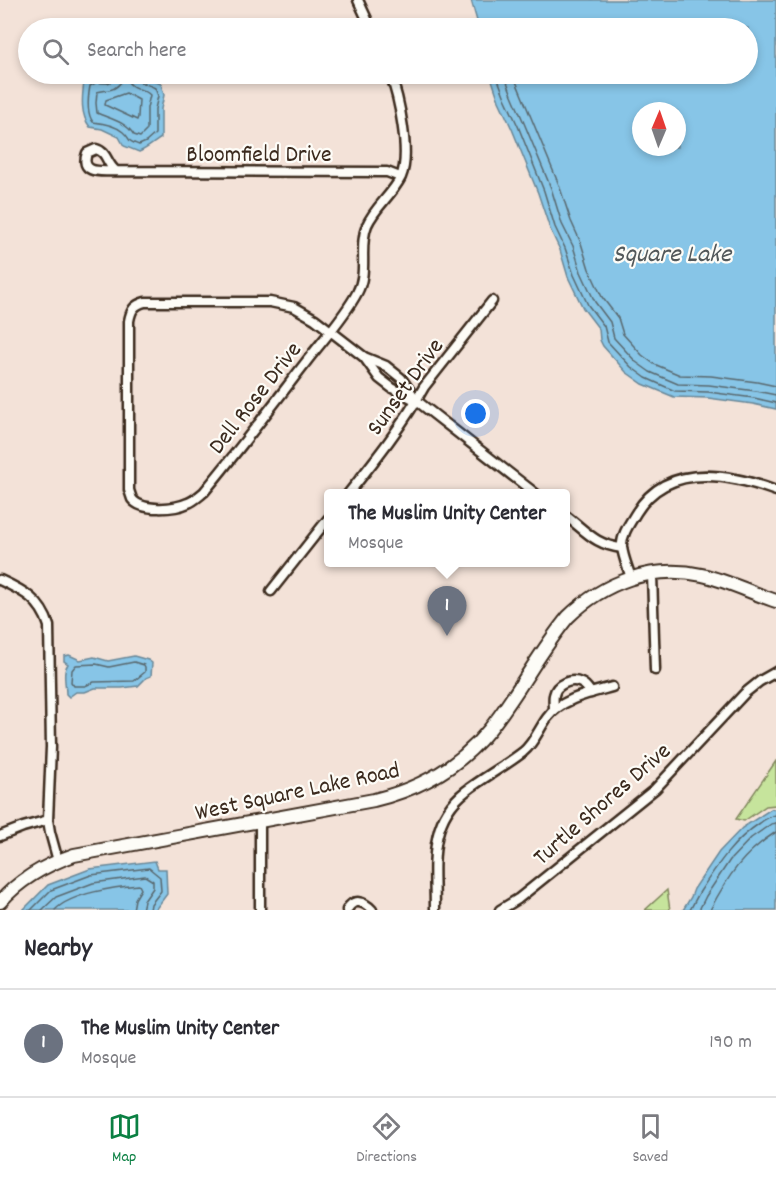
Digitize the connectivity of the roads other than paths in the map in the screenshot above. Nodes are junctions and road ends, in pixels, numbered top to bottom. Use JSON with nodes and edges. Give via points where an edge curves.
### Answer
{"nodes":[{"id":1,"x":358,"y":0,"type":"edge"},
{"id":2,"x":366,"y":18,"type":"edge"},
{"id":3,"x":393,"y":84,"type":"edge"},
{"id":4,"x":116,"y":171,"type":"dead end"},
{"id":5,"x":400,"y":177,"type":"junction"},
{"id":6,"x":492,"y":301,"type":"dead end"},
{"id":7,"x":330,"y":331,"type":"junction"},
{"id":8,"x":364,"y":357,"type":"junction"},
{"id":9,"x":417,"y":401,"type":"junction"},
{"id":10,"x":352,"y":489,"type":"edge"},
{"id":11,"x":530,"y":489,"type":"edge"},
{"id":12,"x":776,"y":491,"type":"edge"},
{"id":13,"x":570,"y":519,"type":"edge"},
{"id":14,"x":324,"y":524,"type":"edge"},
{"id":15,"x":622,"y":548,"type":"junction"},
{"id":16,"x":652,"y":574,"type":"junction"},
{"id":17,"x":632,"y":578,"type":"junction"},
{"id":18,"x":0,"y":580,"type":"edge"},
{"id":19,"x":271,"y":591,"type":"dead end"},
{"id":20,"x":776,"y":602,"type":"edge"},
{"id":21,"x":655,"y":669,"type":"dead end"},
{"id":22,"x":776,"y":672,"type":"edge"},
{"id":23,"x":612,"y":687,"type":"dead end"},
{"id":24,"x":591,"y":693,"type":"junction"},
{"id":25,"x":555,"y":709,"type":"junction"},
{"id":26,"x":48,"y":820,"type":"junction"},
{"id":27,"x":260,"y":821,"type":"junction"},
{"id":28,"x":0,"y":836,"type":"edge"},
{"id":29,"x":58,"y":861,"type":"junction"},
{"id":30,"x":0,"y":902,"type":"edge"},
{"id":31,"x":260,"y":910,"type":"edge"},
{"id":32,"x":347,"y":910,"type":"edge"},
{"id":33,"x":372,"y":910,"type":"edge"},
{"id":34,"x":435,"y":910,"type":"edge"},
{"id":35,"x":500,"y":910,"type":"edge"}],
"edges":[{"from":1,"to":2,"type":"street"},
{"from":3,"to":5,"type":"street","name":"Dell Rose Drive","via":[[405,152]]},
{"from":4,"to":5,"type":"street","name":"Bloomfield Drive","via":[[387,172]]},
{"from":5,"to":7,"type":"street","name":"Dell Rose Drive","via":[[369,220],[360,285]]},
{"from":6,"to":9,"type":"street","name":"Sunset Drive"},
{"from":7,"to":7,"type":"street","name":"Dell Rose Drive","via":[[204,492],[178,507],[146,507],[133,500],[129,490],[129,321],[135,306],[145,302],[270,302],[294,308]]},
{"from":7,"to":8,"type":"street"},
{"from":8,"to":9,"type":"street","via":[[379,378]]},
{"from":8,"to":9,"type":"street","via":[[386,366],[401,378]]},
{"from":9,"to":10,"type":"street","name":"Sunset Drive"},
{"from":9,"to":11,"type":"street"},
{"from":12,"to":15,"type":"street","via":[[736,478],[681,479],[665,485],[644,501],[627,527]]},
{"from":13,"to":15,"type":"street","via":[[597,541]]},
{"from":14,"to":19,"type":"street"},
{"from":15,"to":17,"type":"street"},
{"from":16,"to":17,"type":"street","name":"West Square Lake Road"},
{"from":16,"to":20,"type":"street","name":"West Square Lake Road","via":[[702,575]]},
{"from":16,"to":21,"type":"street"},
{"from":17,"to":27,"type":"street","name":"West Square Lake Road","via":[[594,595],[568,617],[489,730],[441,772],[392,796]]},
{"from":18,"to":26,"type":"street","via":[[36,602],[49,626]]},
{"from":22,"to":35,"type":"street","name":"Turtle Shores Drive","via":[[745,693],[655,789]]},
{"from":23,"to":24,"type":"street"},
{"from":24,"to":25,"type":"street"},
{"from":24,"to":25,"type":"street","via":[[579,682],[567,682],[554,692]]},
{"from":25,"to":34,"type":"street","via":[[527,748],[468,790],[447,812],[435,843]]},
{"from":26,"to":28,"type":"street"},
{"from":26,"to":29,"type":"street"},
{"from":27,"to":29,"type":"street","name":"West Square Lake Road"},
{"from":27,"to":31,"type":"street"},
{"from":29,"to":30,"type":"street","name":"West Square Lake Road","via":[[27,877]]},
{"from":32,"to":33,"type":"street","via":[[360,901]]}]}
